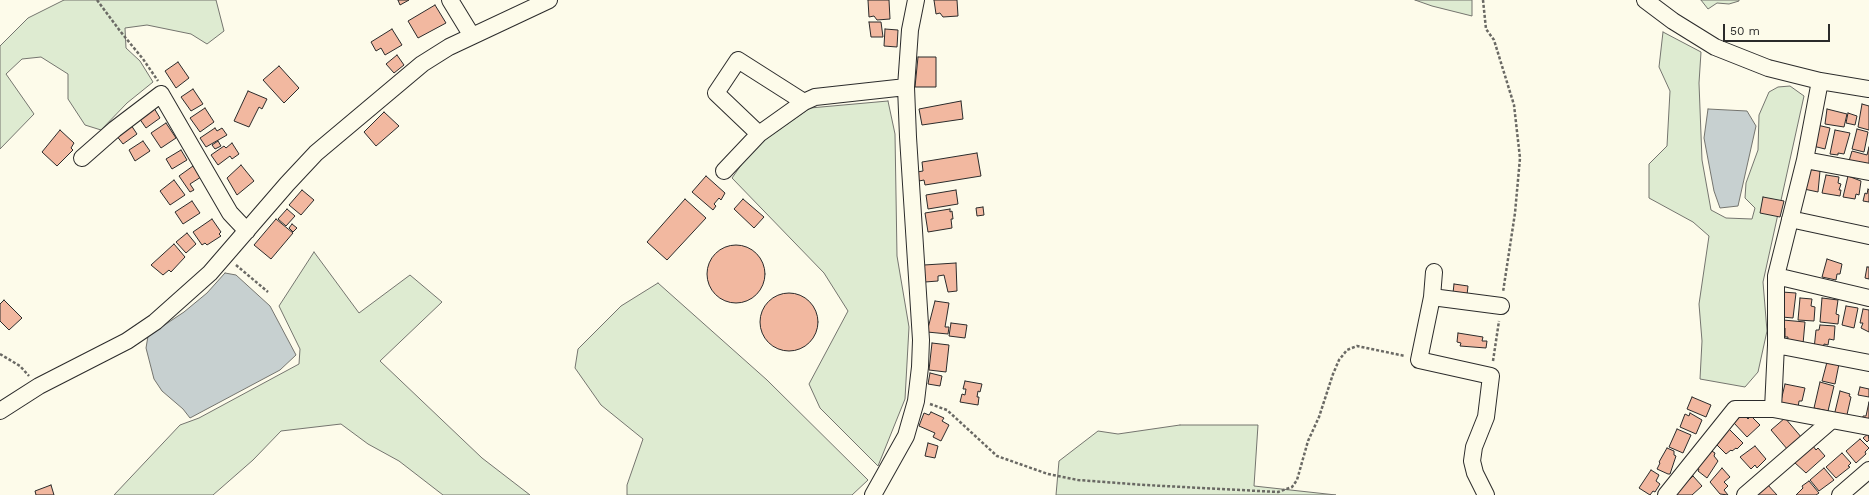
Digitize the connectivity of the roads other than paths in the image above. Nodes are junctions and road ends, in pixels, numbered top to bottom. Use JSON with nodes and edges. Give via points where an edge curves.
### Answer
{"nodes":[{"id":1,"x":450,"y":0,"type":"edge"},
{"id":2,"x":549,"y":0,"type":"edge"},
{"id":3,"x":916,"y":0,"type":"edge"},
{"id":4,"x":1645,"y":0,"type":"edge"},
{"id":5,"x":472,"y":36,"type":"junction"},
{"id":6,"x":1820,"y":81,"type":"junction"},
{"id":7,"x":906,"y":87,"type":"junction"},
{"id":8,"x":1869,"y":89,"type":"edge"},
{"id":9,"x":804,"y":102,"type":"junction"},
{"id":10,"x":759,"y":134,"type":"junction"},
{"id":11,"x":82,"y":158,"type":"dead end"},
{"id":12,"x":1806,"y":160,"type":"junction"},
{"id":13,"x":724,"y":171,"type":"dead end"},
{"id":14,"x":1869,"y":172,"type":"edge"},
{"id":15,"x":1790,"y":219,"type":"junction"},
{"id":16,"x":247,"y":231,"type":"junction"},
{"id":17,"x":1869,"y":236,"type":"edge"},
{"id":18,"x":1434,"y":272,"type":"dead end"},
{"id":19,"x":1776,"y":276,"type":"junction"},
{"id":20,"x":1432,"y":297,"type":"junction"},
{"id":21,"x":1869,"y":298,"type":"edge"},
{"id":22,"x":1501,"y":306,"type":"road end"},
{"id":23,"x":1776,"y":345,"type":"junction"},
{"id":24,"x":1869,"y":363,"type":"edge"},
{"id":25,"x":1773,"y":409,"type":"junction"},
{"id":26,"x":0,"y":411,"type":"edge"},
{"id":27,"x":1832,"y":420,"type":"junction"},
{"id":28,"x":1869,"y":427,"type":"edge"},
{"id":29,"x":1869,"y":470,"type":"edge"},
{"id":30,"x":873,"y":495,"type":"edge"},
{"id":31,"x":1486,"y":495,"type":"edge"},
{"id":32,"x":1666,"y":495,"type":"edge"},
{"id":33,"x":1745,"y":495,"type":"edge"},
{"id":34,"x":1840,"y":495,"type":"edge"}],
"edges":[{"from":1,"to":5,"type":"street"},
{"from":2,"to":5,"type":"street"},
{"from":3,"to":7,"type":"street","via":[[910,30]]},
{"from":4,"to":6,"type":"street","via":[[1715,47],[1768,68]]},
{"from":5,"to":16,"type":"street","via":[[422,64],[338,133],[287,184]]},
{"from":6,"to":8,"type":"street"},
{"from":6,"to":12,"type":"street"},
{"from":7,"to":9,"type":"street","via":[[815,97]]},
{"from":7,"to":30,"type":"street","via":[[921,340],[916,401],[906,436]]},
{"from":9,"to":10,"type":"street"},
{"from":9,"to":10,"type":"street","via":[[738,60],[716,93]]},
{"from":10,"to":13,"type":"street"},
{"from":11,"to":16,"type":"street","via":[[161,94],[230,213]]},
{"from":12,"to":14,"type":"street"},
{"from":12,"to":15,"type":"street"},
{"from":15,"to":17,"type":"street"},
{"from":15,"to":19,"type":"street"},
{"from":16,"to":26,"type":"street","via":[[184,298],[127,342],[39,386]]},
{"from":18,"to":20,"type":"street"},
{"from":19,"to":21,"type":"street"},
{"from":19,"to":23,"type":"street"},
{"from":20,"to":22,"type":"street"},
{"from":20,"to":31,"type":"street","via":[[1419,360],[1491,376],[1486,417],[1474,447],[1472,461]]},
{"from":23,"to":24,"type":"street"},
{"from":23,"to":25,"type":"street"},
{"from":25,"to":27,"type":"street"},
{"from":25,"to":32,"type":"street","via":[[1735,409]]},
{"from":27,"to":28,"type":"street"},
{"from":27,"to":33,"type":"street"},
{"from":29,"to":34,"type":"street"}]}
